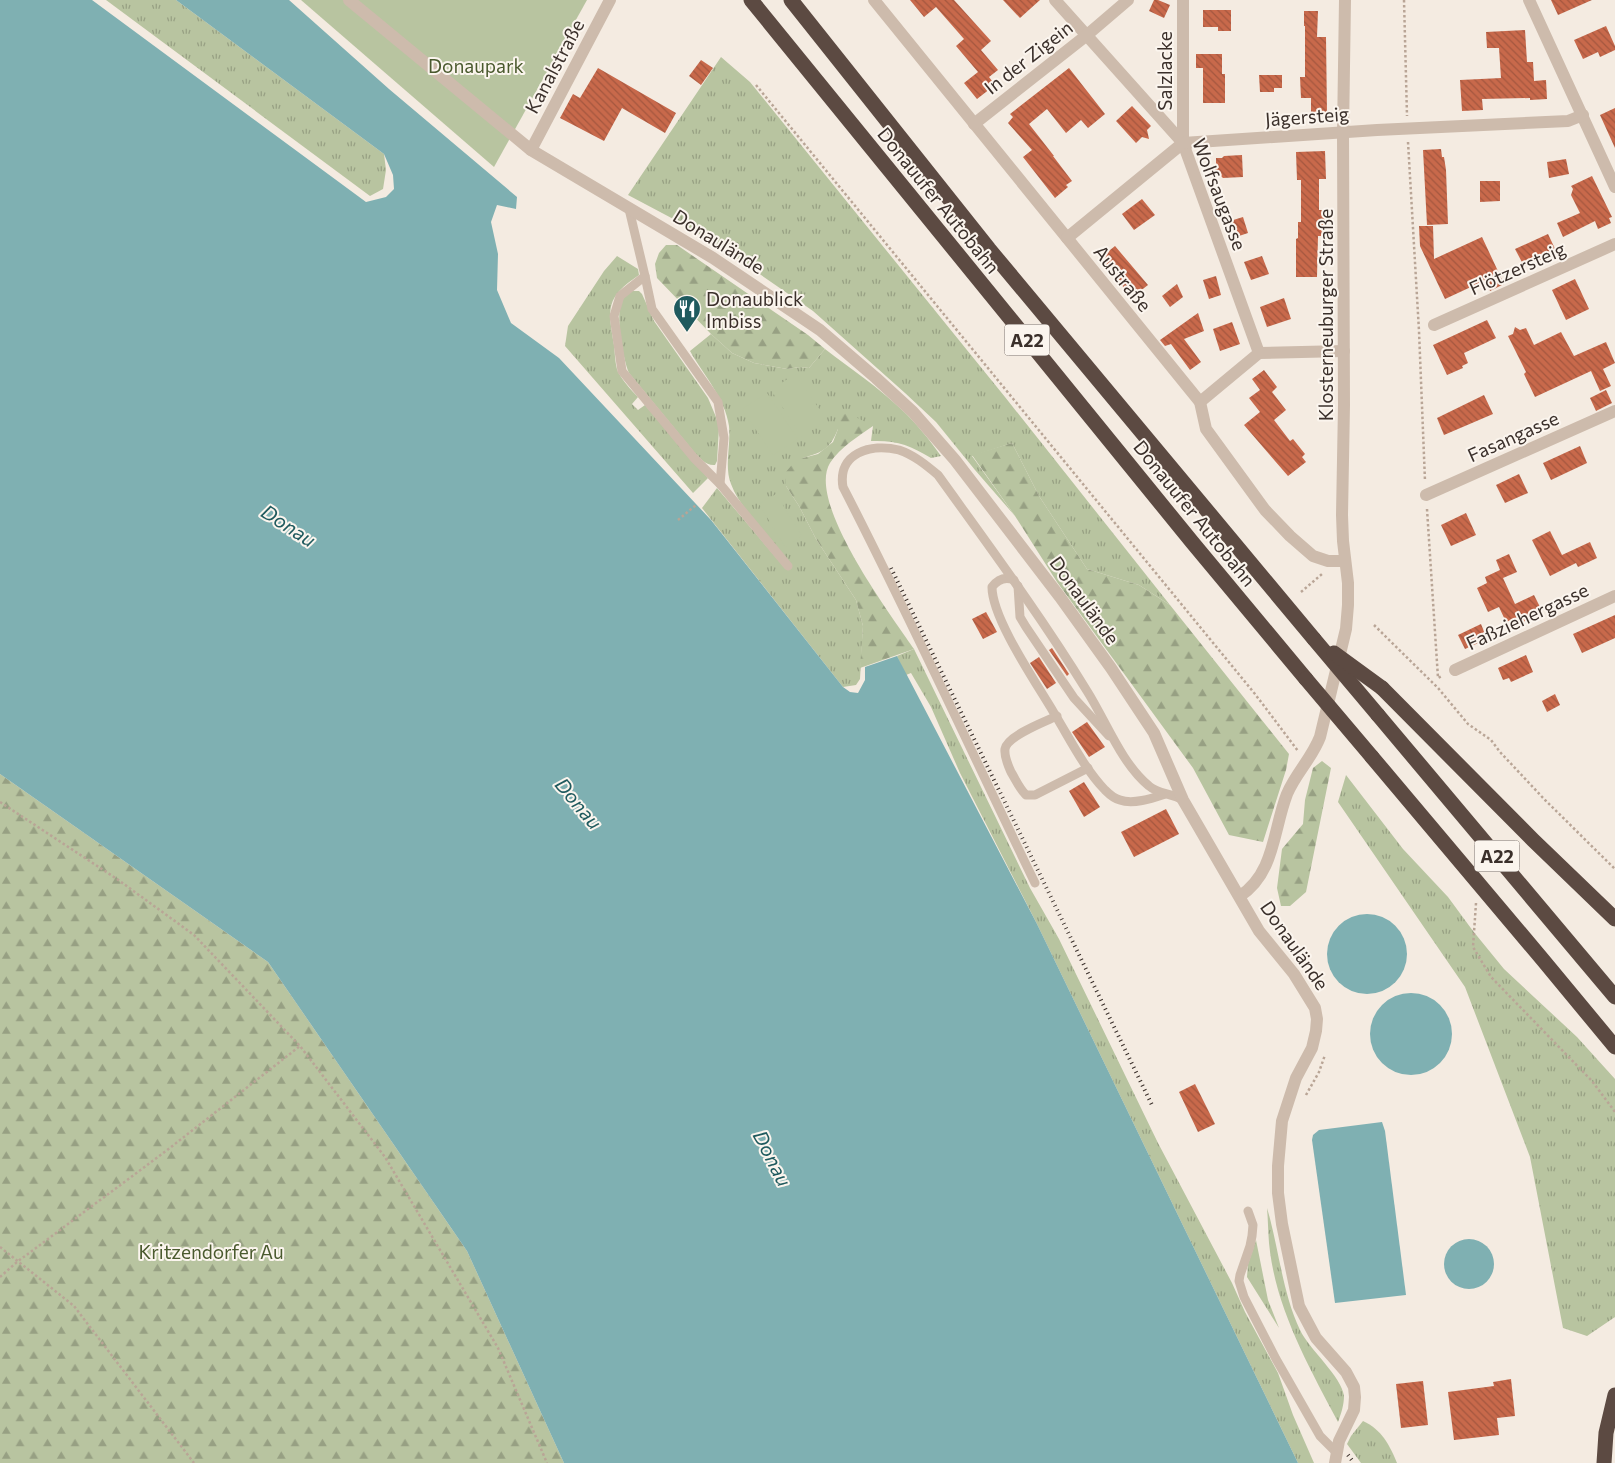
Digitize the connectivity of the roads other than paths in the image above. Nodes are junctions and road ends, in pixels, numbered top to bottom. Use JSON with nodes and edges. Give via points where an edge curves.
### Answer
{"nodes":[{"id":1,"x":349,"y":0,"type":"edge"},
{"id":2,"x":610,"y":0,"type":"edge"},
{"id":3,"x":751,"y":0,"type":"edge"},
{"id":4,"x":791,"y":0,"type":"edge"},
{"id":5,"x":874,"y":0,"type":"edge"},
{"id":6,"x":1055,"y":0,"type":"edge"},
{"id":7,"x":1128,"y":0,"type":"edge"},
{"id":8,"x":1183,"y":0,"type":"edge"},
{"id":9,"x":1346,"y":0,"type":"edge"},
{"id":10,"x":1529,"y":0,"type":"edge"},
{"id":11,"x":1087,"y":35,"type":"junction"},
{"id":12,"x":1583,"y":115,"type":"junction"},
{"id":13,"x":974,"y":124,"type":"junction"},
{"id":14,"x":1343,"y":133,"type":"junction"},
{"id":15,"x":1183,"y":143,"type":"junction"},
{"id":16,"x":531,"y":150,"type":"junction"},
{"id":17,"x":1615,"y":187,"type":"edge"},
{"id":18,"x":629,"y":209,"type":"junction"},
{"id":19,"x":1067,"y":238,"type":"junction"},
{"id":20,"x":1615,"y":244,"type":"edge"},
{"id":21,"x":645,"y":276,"type":"junction"},
{"id":22,"x":1434,"y":326,"type":"dead end"},
{"id":23,"x":1344,"y":351,"type":"junction"},
{"id":24,"x":1259,"y":353,"type":"junction"},
{"id":25,"x":1200,"y":402,"type":"junction"},
{"id":26,"x":1615,"y":411,"type":"edge"},
{"id":27,"x":720,"y":484,"type":"junction"},
{"id":28,"x":1426,"y":496,"type":"road end"},
{"id":29,"x":1345,"y":561,"type":"junction"},
{"id":30,"x":788,"y":566,"type":"dead end"},
{"id":31,"x":1016,"y":583,"type":"junction"},
{"id":32,"x":1615,"y":596,"type":"edge"},
{"id":33,"x":1314,"y":639,"type":"junction"},
{"id":34,"x":1455,"y":670,"type":"road end"},
{"id":35,"x":1056,"y":716,"type":"junction"},
{"id":36,"x":1119,"y":748,"type":"junction"},
{"id":37,"x":1088,"y":768,"type":"junction"},
{"id":38,"x":1167,"y":793,"type":"junction"},
{"id":39,"x":1183,"y":800,"type":"junction"},
{"id":40,"x":1036,"y":883,"type":"dead end"},
{"id":41,"x":1240,"y":896,"type":"junction"},
{"id":42,"x":1615,"y":919,"type":"edge"},
{"id":43,"x":1615,"y":997,"type":"edge"},
{"id":44,"x":1615,"y":1047,"type":"edge"},
{"id":45,"x":1248,"y":1211,"type":"dead end"},
{"id":46,"x":1615,"y":1395,"type":"edge"},
{"id":47,"x":1336,"y":1458,"type":"edge"},
{"id":48,"x":1604,"y":1463,"type":"edge"}],
"edges":[{"from":1,"to":16,"type":"street","name":"Donaulände"},
{"from":2,"to":16,"type":"street","name":"Kanalstraße"},
{"from":3,"to":44,"type":"highway","name":"Donauufer Autobahn","number":"A22","bridge":true,"via":[[1186,535]]},
{"from":4,"to":33,"type":"highway","name":"Donauufer Autobahn","number":"A22","via":[[989,249]]},
{"from":5,"to":13,"type":"street","name":"Austraße"},
{"from":6,"to":11,"type":"street","name":"Wolfsaugasse"},
{"from":7,"to":11,"type":"street","name":"In der Zigein"},
{"from":8,"to":15,"type":"street","name":"Salzlacke"},
{"from":9,"to":14,"type":"street","name":"Klosterneuburger Straße"},
{"from":10,"to":12,"type":"street"},
{"from":11,"to":13,"type":"street","name":"In der Zigein"},
{"from":11,"to":15,"type":"street","name":"Wolfsaugasse"},
{"from":12,"to":14,"type":"street","name":"Jägersteig","via":[[1568,121]]},
{"from":12,"to":17,"type":"street"},
{"from":13,"to":19,"type":"street","name":"Austraße"},
{"from":14,"to":15,"type":"street","name":"Jägersteig"},
{"from":14,"to":23,"type":"street","name":"Klosterneuburger Straße"},
{"from":15,"to":19,"type":"street"},
{"from":15,"to":24,"type":"street","name":"Wolfsaugasse"},
{"from":16,"to":18,"type":"street","name":"Donaulände"},
{"from":18,"to":21,"type":"lane"},
{"from":18,"to":39,"type":"street","name":"Donaulände","via":[[713,258],[820,330],[913,412],[1060,597],[1111,668],[1154,733]]},
{"from":19,"to":25,"type":"street","name":"Austraße"},
{"from":20,"to":22,"type":"street","name":"Flötzersteig"},
{"from":21,"to":27,"type":"lane","via":[[652,309],[718,402],[724,438]]},
{"from":21,"to":27,"type":"lane","via":[[620,296],[614,316],[622,371],[694,458]]},
{"from":23,"to":24,"type":"street"},
{"from":23,"to":29,"type":"street","name":"Klosterneuburger Straße","via":[[1342,515]]},
{"from":24,"to":25,"type":"street"},
{"from":25,"to":29,"type":"street","name":"Austraße","via":[[1206,429],[1265,510],[1313,556],[1328,562]]},
{"from":26,"to":28,"type":"street","name":"Fasangasse"},
{"from":27,"to":30,"type":"lane"},
{"from":29,"to":41,"type":"street","name":"Klosterneuburger Straße","via":[[1348,583],[1346,629],[1320,737],[1287,795],[1263,871],[1250,890]]},
{"from":31,"to":35,"type":"lane","via":[[1010,578],[996,582],[992,587],[994,602],[1011,640]]},
{"from":31,"to":36,"type":"lane","via":[[1088,692]]},
{"from":31,"to":36,"type":"lane","via":[[1020,617],[1026,627],[1074,698]]},
{"from":31,"to":40,"type":"lane","via":[[938,475],[923,462],[899,450],[873,449],[854,456],[842,469],[843,487]]},
{"from":32,"to":34,"type":"street","name":"Faßziehergasse"},
{"from":33,"to":42,"type":"highway","bridge":true,"via":[[1382,688]]},
{"from":33,"to":43,"type":"highway","name":"Donauufer Autobahn","number":"A22","bridge":true},
{"from":35,"to":37,"type":"lane"},
{"from":35,"to":37,"type":"lane","via":[[1008,743],[1005,755],[1020,788],[1026,795],[1035,795]]},
{"from":36,"to":38,"type":"lane","via":[[1149,787],[1156,792]]},
{"from":37,"to":38,"type":"lane","via":[[1106,791],[1121,801],[1152,799]]},
{"from":38,"to":39,"type":"lane"},
{"from":39,"to":41,"type":"street","name":"Donaulände"},
{"from":41,"to":47,"type":"street","name":"Donaulände","via":[[1259,932],[1297,978],[1315,1008],[1317,1019],[1312,1048],[1296,1078],[1282,1121],[1278,1193],[1299,1306],[1316,1338],[1346,1372],[1354,1387],[1354,1410],[1339,1441]]},
{"from":45,"to":47,"type":"lane","via":[[1252,1236],[1239,1281],[1244,1297],[1305,1411]]},
{"from":46,"to":48,"type":"highway","via":[[1606,1433]]}]}
